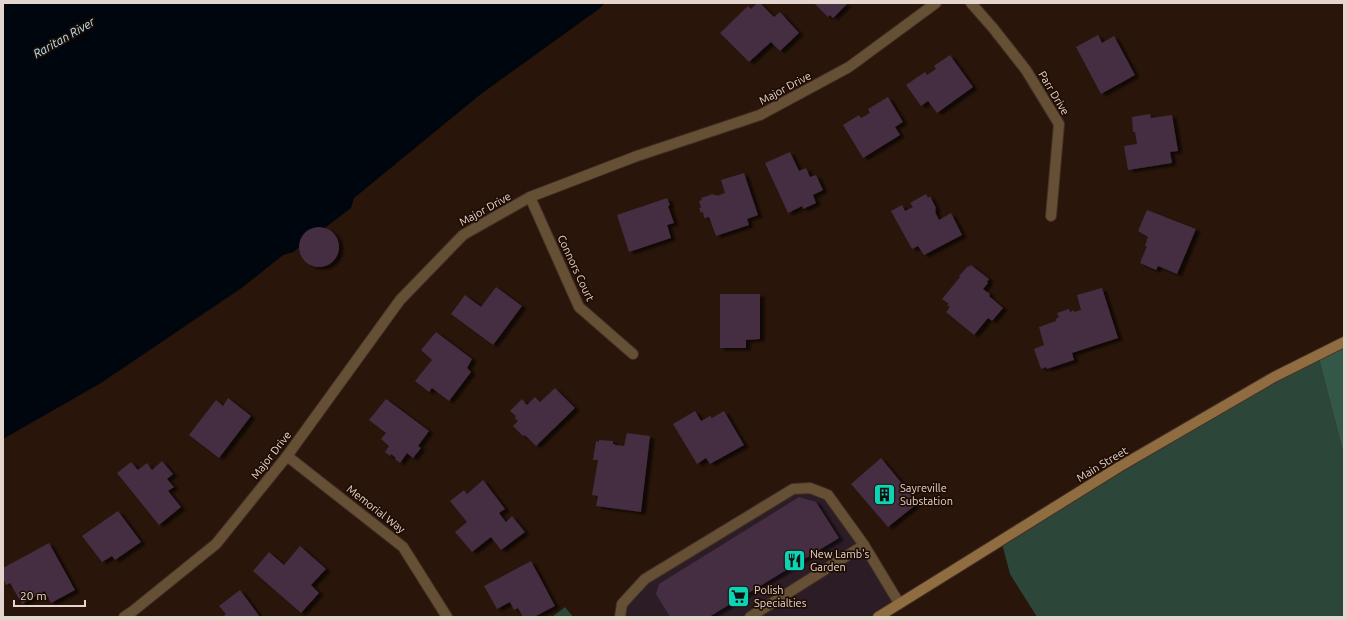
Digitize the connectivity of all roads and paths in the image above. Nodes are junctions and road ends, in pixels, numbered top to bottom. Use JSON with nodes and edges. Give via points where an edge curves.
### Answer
{"nodes":[{"id":1,"x":936,"y":3,"type":"edge"},
{"id":2,"x":971,"y":3,"type":"edge"},
{"id":3,"x":530,"y":197,"type":"junction"},
{"id":4,"x":1051,"y":216,"type":"dead end"},
{"id":5,"x":1344,"y":342,"type":"edge"},
{"id":6,"x":633,"y":354,"type":"dead end"},
{"id":7,"x":287,"y":456,"type":"junction"},
{"id":8,"x":864,"y":545,"type":"junction"},
{"id":9,"x":899,"y":603,"type":"junction"},
{"id":10,"x":124,"y":617,"type":"edge"},
{"id":11,"x":447,"y":617,"type":"edge"},
{"id":12,"x":620,"y":617,"type":"edge"},
{"id":13,"x":750,"y":617,"type":"edge"},
{"id":14,"x":878,"y":617,"type":"edge"}],
"edges":[{"from":1,"to":3,"type":"street","name":"Major Drive","via":[[849,67],[760,115],[637,156]]},
{"from":2,"to":4,"type":"street","name":"Parr Drive","via":[[1026,70],[1059,124]]},
{"from":3,"to":6,"type":"street","name":"Connors Court","via":[[579,307]]},
{"from":3,"to":7,"type":"street","name":"Major Drive","via":[[463,234],[400,300]]},
{"from":5,"to":9,"type":"main road","name":"Main Street","via":[[1274,377],[1119,467]]},
{"from":7,"to":10,"type":"street","name":"Major Drive","via":[[216,544]]},
{"from":7,"to":11,"type":"street","name":"Memorial Way","via":[[403,546]]},
{"from":8,"to":9,"type":"street"},
{"from":8,"to":12,"type":"street","via":[[828,495],[810,488],[793,489],[645,579],[622,604]]},
{"from":8,"to":13,"type":"street"},
{"from":9,"to":14,"type":"main road","name":"Main Street"}]}
